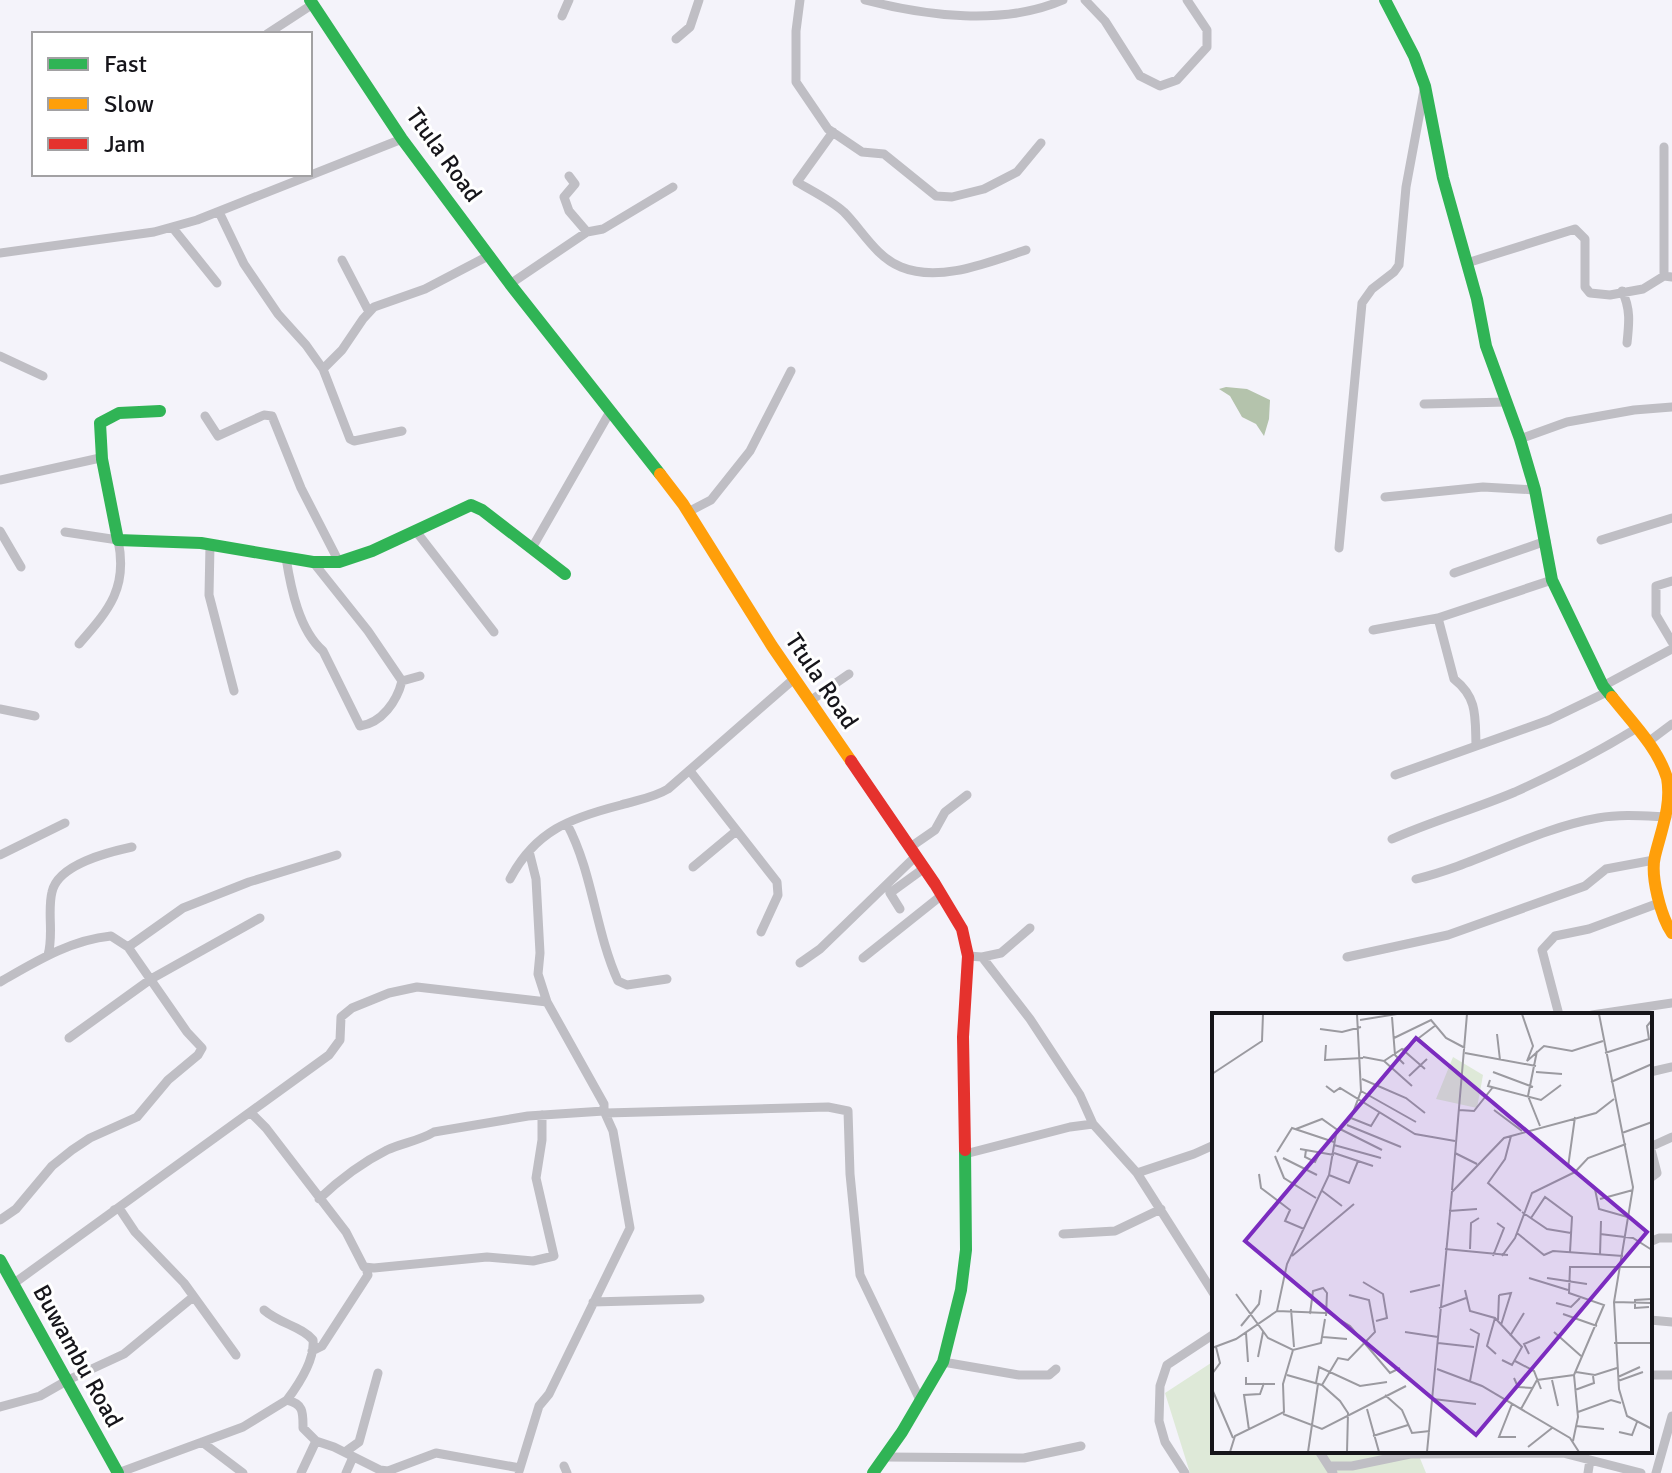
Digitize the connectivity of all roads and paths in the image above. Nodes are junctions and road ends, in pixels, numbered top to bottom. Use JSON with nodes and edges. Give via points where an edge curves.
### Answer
{"nodes":[{"id":1,"x":569,"y":0,"type":"edge"},
{"id":2,"x":699,"y":0,"type":"edge"},
{"id":3,"x":800,"y":0,"type":"edge"},
{"id":4,"x":865,"y":0,"type":"edge"},
{"id":5,"x":1063,"y":0,"type":"edge"},
{"id":6,"x":1085,"y":0,"type":"edge"},
{"id":7,"x":1187,"y":0,"type":"edge"},
{"id":8,"x":1385,"y":0,"type":"edge"},
{"id":9,"x":312,"y":2,"type":"edge"},
{"id":10,"x":562,"y":16,"type":"dead end"},
{"id":11,"x":270,"y":32,"type":"edge"},
{"id":12,"x":676,"y":39,"type":"dead end"},
{"id":13,"x":1425,"y":86,"type":"junction"},
{"id":14,"x":833,"y":132,"type":"junction"},
{"id":15,"x":402,"y":139,"type":"junction"},
{"id":16,"x":1041,"y":143,"type":"dead end"},
{"id":17,"x":1664,"y":147,"type":"dead end"},
{"id":18,"x":312,"y":174,"type":"edge"},
{"id":19,"x":306,"y":176,"type":"edge"},
{"id":20,"x":569,"y":176,"type":"dead end"},
{"id":21,"x":673,"y":187,"type":"dead end"},
{"id":22,"x":219,"y":212,"type":"junction"},
{"id":23,"x":172,"y":227,"type":"junction"},
{"id":24,"x":587,"y":232,"type":"junction"},
{"id":25,"x":1026,"y":250,"type":"dead end"},
{"id":26,"x":0,"y":253,"type":"edge"},
{"id":27,"x":490,"y":255,"type":"junction"},
{"id":28,"x":342,"y":260,"type":"dead end"},
{"id":29,"x":1467,"y":263,"type":"junction"},
{"id":30,"x":1668,"y":277,"type":"edge"},
{"id":31,"x":217,"y":283,"type":"dead end"},
{"id":32,"x":510,"y":284,"type":"junction"},
{"id":33,"x":1622,"y":291,"type":"junction"},
{"id":34,"x":369,"y":312,"type":"junction"},
{"id":35,"x":1627,"y":343,"type":"dead end"},
{"id":36,"x":0,"y":356,"type":"edge"},
{"id":37,"x":323,"y":369,"type":"junction"},
{"id":38,"x":791,"y":371,"type":"dead end"},
{"id":39,"x":43,"y":376,"type":"dead end"},
{"id":40,"x":1507,"y":402,"type":"junction"},
{"id":41,"x":1424,"y":404,"type":"dead end"},
{"id":42,"x":1672,"y":407,"type":"edge"},
{"id":43,"x":611,"y":410,"type":"junction"},
{"id":44,"x":160,"y":411,"type":"dead end"},
{"id":45,"x":205,"y":416,"type":"dead end"},
{"id":46,"x":402,"y":431,"type":"dead end"},
{"id":47,"x":1520,"y":439,"type":"junction"},
{"id":48,"x":100,"y":458,"type":"junction"},
{"id":49,"x":0,"y":480,"type":"edge"},
{"id":50,"x":1535,"y":490,"type":"junction"},
{"id":51,"x":1385,"y":497,"type":"dead end"},
{"id":52,"x":688,"y":512,"type":"junction"},
{"id":53,"x":1672,"y":518,"type":"edge"},
{"id":54,"x":415,"y":530,"type":"junction"},
{"id":55,"x":0,"y":531,"type":"edge"},
{"id":56,"x":65,"y":532,"type":"dead end"},
{"id":57,"x":118,"y":540,"type":"junction"},
{"id":58,"x":1601,"y":540,"type":"dead end"},
{"id":59,"x":1546,"y":541,"type":"junction"},
{"id":60,"x":210,"y":545,"type":"junction"},
{"id":61,"x":532,"y":548,"type":"junction"},
{"id":62,"x":1339,"y":548,"type":"dead end"},
{"id":63,"x":286,"y":558,"type":"junction"},
{"id":64,"x":313,"y":562,"type":"junction"},
{"id":65,"x":339,"y":562,"type":"junction"},
{"id":66,"x":21,"y":567,"type":"dead end"},
{"id":67,"x":1454,"y":573,"type":"dead end"},
{"id":68,"x":565,"y":574,"type":"dead end"},
{"id":69,"x":1552,"y":580,"type":"junction"},
{"id":70,"x":1672,"y":581,"type":"edge"},
{"id":71,"x":1438,"y":618,"type":"junction"},
{"id":72,"x":1373,"y":630,"type":"dead end"},
{"id":73,"x":494,"y":632,"type":"dead end"},
{"id":74,"x":1672,"y":642,"type":"edge"},
{"id":75,"x":79,"y":644,"type":"dead end"},
{"id":76,"x":1672,"y":649,"type":"edge"},
{"id":77,"x":849,"y":674,"type":"dead end"},
{"id":78,"x":420,"y":676,"type":"dead end"},
{"id":79,"x":795,"y":678,"type":"junction"},
{"id":80,"x":402,"y":681,"type":"junction"},
{"id":81,"x":1605,"y":689,"type":"junction"},
{"id":82,"x":234,"y":691,"type":"dead end"},
{"id":83,"x":810,"y":701,"type":"junction"},
{"id":84,"x":0,"y":709,"type":"edge"},
{"id":85,"x":35,"y":716,"type":"dead end"},
{"id":86,"x":1672,"y":724,"type":"edge"},
{"id":87,"x":1637,"y":728,"type":"junction"},
{"id":88,"x":1648,"y":742,"type":"junction"},
{"id":89,"x":1476,"y":745,"type":"junction"},
{"id":90,"x":690,"y":771,"type":"junction"},
{"id":91,"x":1395,"y":775,"type":"dead end"},
{"id":92,"x":967,"y":795,"type":"dead end"},
{"id":93,"x":1669,"y":809,"type":"edge"},
{"id":94,"x":65,"y":823,"type":"dead end"},
{"id":95,"x":567,"y":824,"type":"junction"},
{"id":96,"x":735,"y":832,"type":"junction"},
{"id":97,"x":1392,"y":839,"type":"dead end"},
{"id":98,"x":132,"y":847,"type":"dead end"},
{"id":99,"x":529,"y":851,"type":"junction"},
{"id":100,"x":912,"y":852,"type":"junction"},
{"id":101,"x":0,"y":855,"type":"edge"},
{"id":102,"x":337,"y":855,"type":"dead end"},
{"id":103,"x":1654,"y":860,"type":"junction"},
{"id":104,"x":693,"y":867,"type":"dead end"},
{"id":105,"x":923,"y":869,"type":"junction"},
{"id":106,"x":510,"y":879,"type":"dead end"},
{"id":107,"x":1416,"y":879,"type":"dead end"},
{"id":108,"x":942,"y":895,"type":"junction"},
{"id":109,"x":1659,"y":903,"type":"junction"},
{"id":110,"x":900,"y":909,"type":"dead end"},
{"id":111,"x":260,"y":918,"type":"dead end"},
{"id":112,"x":1030,"y":928,"type":"dead end"},
{"id":113,"x":761,"y":932,"type":"dead end"},
{"id":114,"x":1672,"y":933,"type":"edge"},
{"id":115,"x":128,"y":947,"type":"junction"},
{"id":116,"x":48,"y":955,"type":"junction"},
{"id":117,"x":968,"y":956,"type":"junction"},
{"id":118,"x":982,"y":957,"type":"junction"},
{"id":119,"x":1347,"y":957,"type":"dead end"},
{"id":120,"x":863,"y":958,"type":"dead end"},
{"id":121,"x":800,"y":963,"type":"dead end"},
{"id":122,"x":151,"y":979,"type":"junction"},
{"id":123,"x":667,"y":979,"type":"dead end"},
{"id":124,"x":0,"y":982,"type":"edge"},
{"id":125,"x":547,"y":1002,"type":"junction"},
{"id":126,"x":1672,"y":1003,"type":"edge"},
{"id":127,"x":1558,"y":1013,"type":"edge"},
{"id":128,"x":1605,"y":1013,"type":"edge"},
{"id":129,"x":69,"y":1038,"type":"dead end"},
{"id":130,"x":1672,"y":1067,"type":"edge"},
{"id":131,"x":1652,"y":1072,"type":"edge"},
{"id":132,"x":605,"y":1112,"type":"junction"},
{"id":133,"x":251,"y":1113,"type":"junction"},
{"id":134,"x":542,"y":1115,"type":"junction"},
{"id":135,"x":1093,"y":1124,"type":"junction"},
{"id":136,"x":1672,"y":1137,"type":"edge"},
{"id":137,"x":1652,"y":1145,"type":"edge"},
{"id":138,"x":1212,"y":1146,"type":"edge"},
{"id":139,"x":965,"y":1154,"type":"junction"},
{"id":140,"x":1652,"y":1154,"type":"edge"},
{"id":141,"x":1137,"y":1173,"type":"junction"},
{"id":142,"x":1652,"y":1177,"type":"edge"},
{"id":143,"x":319,"y":1199,"type":"junction"},
{"id":144,"x":1161,"y":1209,"type":"junction"},
{"id":145,"x":114,"y":1210,"type":"junction"},
{"id":146,"x":0,"y":1220,"type":"edge"},
{"id":147,"x":1063,"y":1234,"type":"dead end"},
{"id":148,"x":1672,"y":1238,"type":"edge"},
{"id":149,"x":1652,"y":1241,"type":"edge"},
{"id":150,"x":0,"y":1260,"type":"edge"},
{"id":151,"x":366,"y":1268,"type":"junction"},
{"id":152,"x":13,"y":1284,"type":"junction"},
{"id":153,"x":1212,"y":1291,"type":"edge"},
{"id":154,"x":193,"y":1297,"type":"junction"},
{"id":155,"x":700,"y":1299,"type":"dead end"},
{"id":156,"x":593,"y":1302,"type":"junction"},
{"id":157,"x":264,"y":1310,"type":"dead end"},
{"id":158,"x":1652,"y":1320,"type":"edge"},
{"id":159,"x":1672,"y":1322,"type":"edge"},
{"id":160,"x":1212,"y":1335,"type":"edge"},
{"id":161,"x":312,"y":1351,"type":"junction"},
{"id":162,"x":236,"y":1355,"type":"dead end"},
{"id":163,"x":943,"y":1362,"type":"junction"},
{"id":164,"x":1056,"y":1369,"type":"dead end"},
{"id":165,"x":378,"y":1373,"type":"dead end"},
{"id":166,"x":68,"y":1380,"type":"junction"},
{"id":167,"x":287,"y":1400,"type":"junction"},
{"id":168,"x":920,"y":1400,"type":"junction"},
{"id":169,"x":0,"y":1407,"type":"edge"},
{"id":170,"x":1672,"y":1416,"type":"edge"},
{"id":171,"x":316,"y":1441,"type":"junction"},
{"id":172,"x":202,"y":1442,"type":"junction"},
{"id":173,"x":1081,"y":1446,"type":"dead end"},
{"id":174,"x":1320,"y":1453,"type":"edge"},
{"id":175,"x":349,"y":1455,"type":"junction"},
{"id":176,"x":885,"y":1457,"type":"junction"},
{"id":177,"x":1590,"y":1460,"type":"junction"},
{"id":178,"x":519,"y":1470,"type":"edge"},
{"id":179,"x":1331,"y":1470,"type":"edge"},
{"id":180,"x":118,"y":1473,"type":"edge"},
{"id":181,"x":243,"y":1473,"type":"edge"},
{"id":182,"x":301,"y":1473,"type":"edge"},
{"id":183,"x":346,"y":1473,"type":"edge"},
{"id":184,"x":873,"y":1473,"type":"edge"},
{"id":185,"x":1185,"y":1473,"type":"edge"},
{"id":186,"x":1588,"y":1473,"type":"edge"},
{"id":187,"x":1641,"y":1473,"type":"edge"},
{"id":188,"x":1656,"y":1473,"type":"edge"}],
"edges":[{"from":1,"to":10,"type":"street"},
{"from":2,"to":12,"type":"street","via":[[690,27]]},
{"from":3,"to":14,"type":"street","via":[[796,82]]},
{"from":4,"to":5,"type":"street","via":[[902,11],[964,15],[1012,13]]},
{"from":6,"to":7,"type":"street","via":[[1140,76],[1160,86],[1177,80],[1207,47],[1207,30]]},
{"from":8,"to":13,"type":"street"},
{"from":9,"to":11,"type":"street"},
{"from":9,"to":15,"type":"street","name":"Ttula Road"},
{"from":13,"to":29,"type":"street"},
{"from":13,"to":62,"type":"street","via":[[1406,187],[1399,265],[1362,303]]},
{"from":14,"to":16,"type":"street","via":[[862,152],[884,154],[936,196],[952,197],[984,189],[1017,172]]},
{"from":14,"to":25,"type":"street","via":[[797,182],[842,210],[900,267],[924,272],[961,269]]},
{"from":15,"to":18,"type":"street"},
{"from":15,"to":27,"type":"street","name":"Ttula Road"},
{"from":17,"to":30,"type":"street"},
{"from":19,"to":22,"type":"street"},
{"from":20,"to":24,"type":"street","via":[[575,184],[565,202]]},
{"from":21,"to":24,"type":"street","via":[[603,229]]},
{"from":22,"to":23,"type":"street"},
{"from":22,"to":37,"type":"street","via":[[244,264]]},
{"from":23,"to":26,"type":"street"},
{"from":23,"to":31,"type":"street"},
{"from":24,"to":32,"type":"street"},
{"from":27,"to":32,"type":"street","name":"Ttula Road"},
{"from":27,"to":34,"type":"street"},
{"from":28,"to":34,"type":"street"},
{"from":29,"to":33,"type":"street","via":[[1575,229],[1585,239],[1585,287],[1601,296]]},
{"from":29,"to":40,"type":"street","via":[[1486,346]]},
{"from":30,"to":33,"type":"street","via":[[1643,289]]},
{"from":32,"to":43,"type":"street","name":"Ttula Road"},
{"from":33,"to":35,"type":"street","via":[[1628,302]]},
{"from":34,"to":37,"type":"street"},
{"from":36,"to":39,"type":"street"},
{"from":37,"to":46,"type":"street","via":[[354,441]]},
{"from":38,"to":52,"type":"street","via":[[750,451],[711,500]]},
{"from":40,"to":41,"type":"street"},
{"from":40,"to":47,"type":"street"},
{"from":42,"to":47,"type":"street","via":[[1567,422]]},
{"from":43,"to":52,"type":"street","name":"Ttula Road"},
{"from":43,"to":61,"type":"street"},
{"from":44,"to":48,"type":"street","via":[[116,414],[102,421],[97,429]]},
{"from":45,"to":65,"type":"street","via":[[218,436],[272,416]]},
{"from":47,"to":50,"type":"street"},
{"from":48,"to":49,"type":"street"},
{"from":48,"to":57,"type":"street"},
{"from":50,"to":51,"type":"street","via":[[1483,487]]},
{"from":50,"to":59,"type":"street"},
{"from":52,"to":79,"type":"street","name":"Ttula Road"},
{"from":53,"to":58,"type":"street"},
{"from":54,"to":61,"type":"street","via":[[471,505]]},
{"from":54,"to":65,"type":"street"},
{"from":54,"to":73,"type":"street"},
{"from":55,"to":66,"type":"street"},
{"from":56,"to":57,"type":"street"},
{"from":57,"to":60,"type":"street"},
{"from":57,"to":75,"type":"street","via":[[120,585]]},
{"from":59,"to":67,"type":"street"},
{"from":59,"to":69,"type":"street"},
{"from":60,"to":63,"type":"street"},
{"from":60,"to":82,"type":"street","via":[[210,605]]},
{"from":61,"to":68,"type":"street"},
{"from":63,"to":64,"type":"street"},
{"from":63,"to":80,"type":"street","via":[[301,616],[360,726],[386,711]]},
{"from":64,"to":65,"type":"street"},
{"from":64,"to":80,"type":"street"},
{"from":69,"to":71,"type":"street"},
{"from":69,"to":81,"type":"street"},
{"from":70,"to":74,"type":"street","via":[[1656,586],[1654,609]]},
{"from":71,"to":72,"type":"street"},
{"from":71,"to":89,"type":"street","via":[[1454,679],[1475,705]]},
{"from":76,"to":81,"type":"street"},
{"from":77,"to":83,"type":"street"},
{"from":78,"to":80,"type":"street"},
{"from":79,"to":83,"type":"street","name":"Ttula Road"},
{"from":79,"to":90,"type":"street"},
{"from":81,"to":87,"type":"street"},
{"from":81,"to":89,"type":"street","via":[[1549,720]]},
{"from":83,"to":100,"type":"street","name":"Ttula Road"},
{"from":84,"to":85,"type":"street"},
{"from":86,"to":88,"type":"street"},
{"from":87,"to":88,"type":"street"},
{"from":87,"to":97,"type":"street","via":[[1514,792]]},
{"from":88,"to":93,"type":"street","via":[[1667,778]]},
{"from":89,"to":91,"type":"street"},
{"from":90,"to":95,"type":"street","via":[[655,796]]},
{"from":90,"to":96,"type":"street"},
{"from":92,"to":100,"type":"street","via":[[945,812]]},
{"from":93,"to":103,"type":"street"},
{"from":93,"to":107,"type":"street","via":[[1583,821]]},
{"from":94,"to":101,"type":"street"},
{"from":95,"to":99,"type":"street","via":[[537,840]]},
{"from":95,"to":123,"type":"street","via":[[618,981],[627,985]]},
{"from":96,"to":104,"type":"street"},
{"from":96,"to":113,"type":"street","via":[[777,882],[778,895]]},
{"from":98,"to":116,"type":"street","via":[[88,859],[56,883]]},
{"from":99,"to":106,"type":"street"},
{"from":99,"to":125,"type":"street","via":[[536,879],[538,974]]},
{"from":100,"to":105,"type":"street","name":"Ttula Road"},
{"from":100,"to":121,"type":"street","via":[[820,949]]},
{"from":102,"to":115,"type":"street","via":[[183,908]]},
{"from":103,"to":109,"type":"street"},
{"from":103,"to":119,"type":"street","via":[[1606,869],[1585,886],[1448,935]]},
{"from":105,"to":108,"type":"street","name":"Ttula Road"},
{"from":105,"to":110,"type":"street","via":[[890,893]]},
{"from":108,"to":117,"type":"street","name":"Ttula Road","via":[[962,929]]},
{"from":108,"to":120,"type":"street"},
{"from":109,"to":114,"type":"street"},
{"from":109,"to":127,"type":"street","via":[[1549,941],[1543,960]]},
{"from":111,"to":122,"type":"street"},
{"from":112,"to":118,"type":"street","via":[[1001,953]]},
{"from":115,"to":116,"type":"street","via":[[104,937]]},
{"from":115,"to":122,"type":"street"},
{"from":116,"to":124,"type":"street"},
{"from":117,"to":118,"type":"street"},
{"from":117,"to":139,"type":"street","name":"Ttula Road"},
{"from":118,"to":135,"type":"street","via":[[1030,1019]]},
{"from":122,"to":129,"type":"street"},
{"from":122,"to":146,"type":"street","via":[[202,1048],[137,1117],[72,1150]]},
{"from":125,"to":132,"type":"street"},
{"from":125,"to":133,"type":"street","via":[[417,987],[389,993],[345,1013],[335,1048]]},
{"from":126,"to":128,"type":"street"},
{"from":130,"to":131,"type":"street"},
{"from":132,"to":134,"type":"street"},
{"from":132,"to":156,"type":"street","via":[[630,1228]]},
{"from":132,"to":168,"type":"street","via":[[828,1107],[848,1111],[860,1275]]},
{"from":133,"to":143,"type":"street"},
{"from":133,"to":145,"type":"street"},
{"from":134,"to":143,"type":"street","via":[[434,1132],[390,1149]]},
{"from":134,"to":151,"type":"street","via":[[536,1178],[554,1256]]},
{"from":135,"to":139,"type":"street"},
{"from":135,"to":141,"type":"street"},
{"from":136,"to":137,"type":"street"},
{"from":138,"to":141,"type":"street"},
{"from":139,"to":163,"type":"street","name":"Ttula Road","via":[[966,1250]]},
{"from":140,"to":142,"type":"street","via":[[1657,1173]]},
{"from":141,"to":144,"type":"street"},
{"from":143,"to":151,"type":"street"},
{"from":144,"to":147,"type":"street","via":[[1115,1231]]},
{"from":144,"to":153,"type":"street"},
{"from":145,"to":152,"type":"street"},
{"from":145,"to":154,"type":"street","via":[[119,1208]]},
{"from":148,"to":149,"type":"street"},
{"from":150,"to":152,"type":"street","name":"Buwambu Road"},
{"from":151,"to":161,"type":"street","via":[[368,1275],[322,1346]]},
{"from":152,"to":166,"type":"street","name":"Buwambu Road"},
{"from":154,"to":162,"type":"street"},
{"from":154,"to":166,"type":"street","via":[[124,1354]]},
{"from":155,"to":156,"type":"street"},
{"from":156,"to":178,"type":"street","via":[[539,1406]]},
{"from":157,"to":161,"type":"street","via":[[307,1333]]},
{"from":158,"to":159,"type":"street"},
{"from":160,"to":185,"type":"street","via":[[1167,1365],[1160,1386],[1159,1421],[1165,1442]]},
{"from":161,"to":167,"type":"street"},
{"from":163,"to":164,"type":"street","via":[[1019,1375],[1049,1375]]},
{"from":163,"to":168,"type":"street","name":"Ttula Road"},
{"from":165,"to":175,"type":"street","via":[[359,1442]]},
{"from":166,"to":169,"type":"street","via":[[40,1396]]},
{"from":166,"to":180,"type":"street","name":"Buwambu Road"},
{"from":167,"to":171,"type":"street","via":[[303,1409],[303,1428]]},
{"from":167,"to":172,"type":"street","via":[[243,1427]]},
{"from":168,"to":176,"type":"street","name":"Ttula Road"},
{"from":170,"to":188,"type":"street"},
{"from":171,"to":175,"type":"street"},
{"from":171,"to":182,"type":"street"},
{"from":172,"to":180,"type":"street"},
{"from":172,"to":181,"type":"street"},
{"from":173,"to":176,"type":"street","via":[[1024,1458]]},
{"from":174,"to":179,"type":"street"},
{"from":175,"to":178,"type":"street","via":[[388,1471],[436,1453]]},
{"from":175,"to":183,"type":"street"},
{"from":176,"to":184,"type":"street","name":"Ttula Road"},
{"from":177,"to":179,"type":"street","via":[[1563,1453],[1410,1454]]},
{"from":177,"to":186,"type":"street"},
{"from":177,"to":187,"type":"street"}]}
